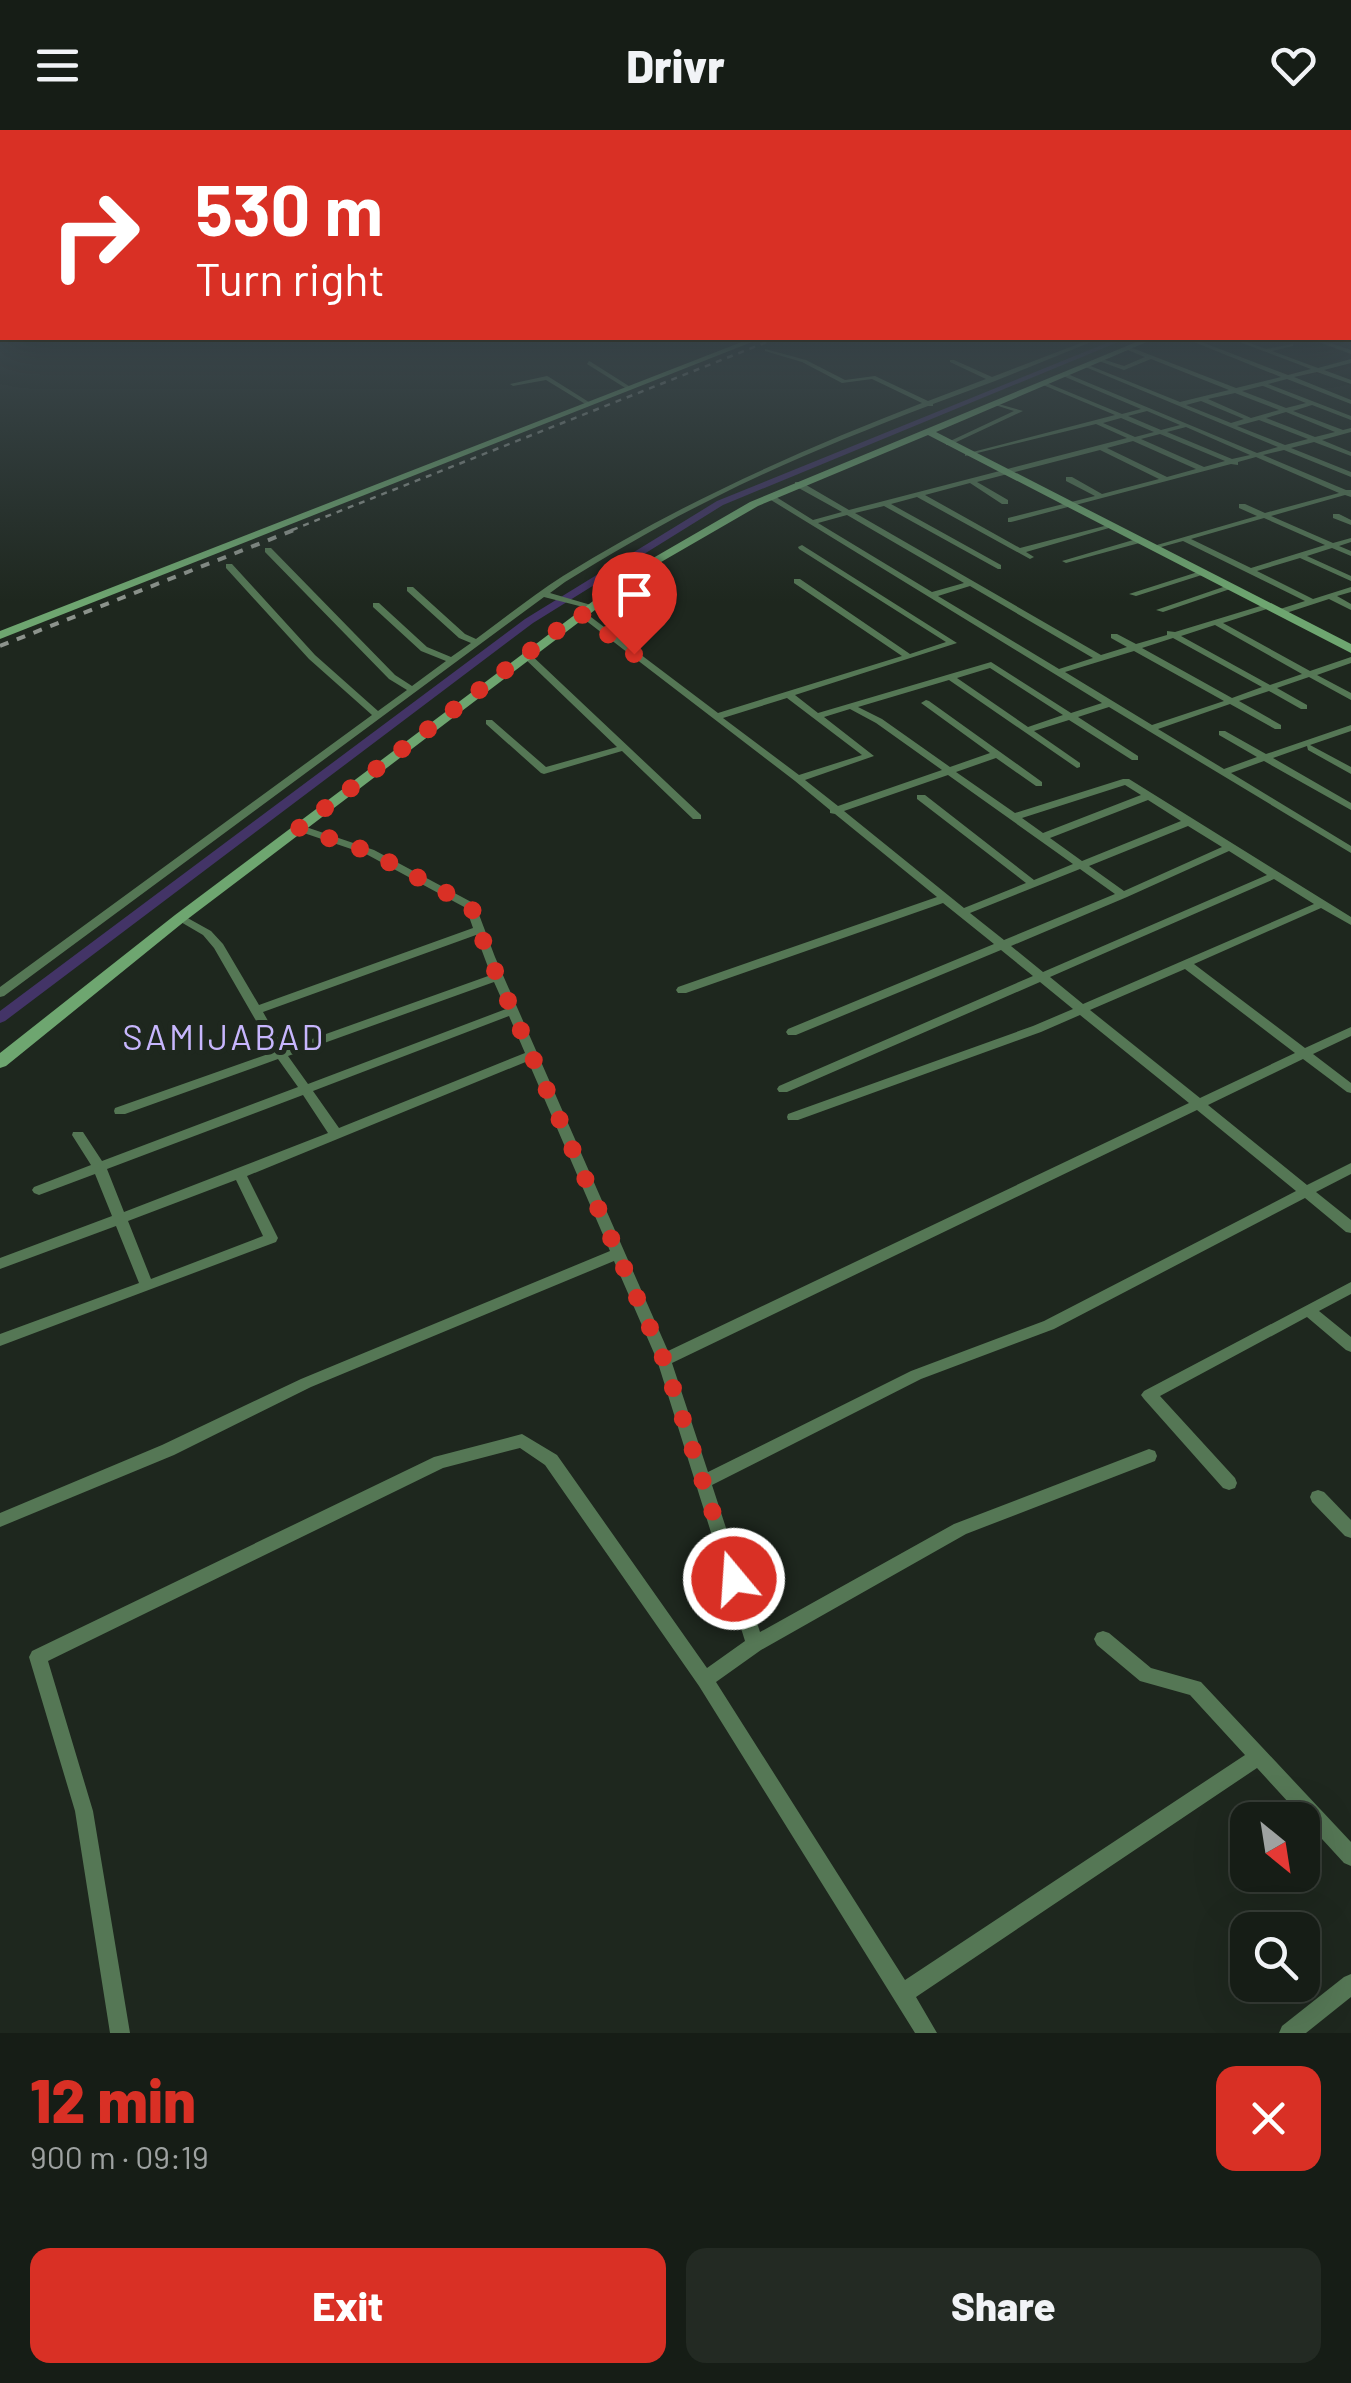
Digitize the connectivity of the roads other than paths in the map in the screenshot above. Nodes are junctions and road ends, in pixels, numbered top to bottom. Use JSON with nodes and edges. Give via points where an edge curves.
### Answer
{"nodes":[{"id":1,"x":537,"y":425,"type":"edge"},
{"id":2,"x":883,"y":425,"type":"edge"},
{"id":3,"x":946,"y":425,"type":"edge"},
{"id":4,"x":990,"y":425,"type":"edge"},
{"id":5,"x":1085,"y":425,"type":"edge"},
{"id":6,"x":1102,"y":425,"type":"edge"},
{"id":7,"x":1146,"y":425,"type":"edge"},
{"id":8,"x":1188,"y":425,"type":"joint"},
{"id":9,"x":1231,"y":425,"type":"joint"},
{"id":10,"x":1273,"y":425,"type":"edge"},
{"id":11,"x":928,"y":432,"type":"junction"},
{"id":12,"x":1163,"y":432,"type":"junction"},
{"id":13,"x":1204,"y":432,"type":"junction"},
{"id":14,"x":1348,"y":433,"type":"edge"},
{"id":15,"x":1134,"y":439,"type":"junction"},
{"id":16,"x":1316,"y":440,"type":"junction"},
{"id":17,"x":948,"y":444,"type":"junction"},
{"id":18,"x":1100,"y":447,"type":"junction"},
{"id":19,"x":1286,"y":448,"type":"junction"},
{"id":20,"x":967,"y":455,"type":"junction"},
{"id":21,"x":1261,"y":456,"type":"junction"},
{"id":22,"x":1351,"y":458,"type":"edge"},
{"id":23,"x":1234,"y":463,"type":"junction"},
{"id":24,"x":1332,"y":467,"type":"junction"},
{"id":25,"x":1205,"y":470,"type":"junction"},
{"id":26,"x":1002,"y":472,"type":"junction"},
{"id":27,"x":1305,"y":475,"type":"junction"},
{"id":28,"x":1351,"y":475,"type":"edge"},
{"id":29,"x":1068,"y":478,"type":"dead end"},
{"id":30,"x":970,"y":480,"type":"junction"},
{"id":31,"x":1168,"y":480,"type":"junction"},
{"id":32,"x":798,"y":484,"type":"junction"},
{"id":33,"x":1349,"y":493,"type":"edge"},
{"id":34,"x":917,"y":494,"type":"junction"},
{"id":35,"x":770,"y":497,"type":"junction"},
{"id":36,"x":1103,"y":497,"type":"junction"},
{"id":37,"x":1005,"y":502,"type":"dead end"},
{"id":38,"x":884,"y":503,"type":"junction"},
{"id":39,"x":1071,"y":506,"type":"junction"},
{"id":40,"x":1242,"y":506,"type":"dead end"},
{"id":41,"x":849,"y":512,"type":"junction"},
{"id":42,"x":1265,"y":516,"type":"junction"},
{"id":43,"x":1336,"y":516,"type":"dead end"},
{"id":44,"x":1012,"y":520,"type":"dead end"},
{"id":45,"x":813,"y":522,"type":"junction"},
{"id":46,"x":1351,"y":523,"type":"edge"},
{"id":47,"x":1112,"y":526,"type":"junction"},
{"id":48,"x":1185,"y":538,"type":"junction"},
{"id":49,"x":1140,"y":540,"type":"junction"},
{"id":50,"x":1351,"y":540,"type":"edge"},
{"id":51,"x":1332,"y":545,"type":"junction"},
{"id":52,"x":1154,"y":547,"type":"junction"},
{"id":53,"x":802,"y":548,"type":"dead end"},
{"id":54,"x":268,"y":550,"type":"dead end"},
{"id":55,"x":1020,"y":551,"type":"junction"},
{"id":56,"x":1351,"y":554,"type":"edge"},
{"id":57,"x":1300,"y":555,"type":"junction"},
{"id":58,"x":1030,"y":557,"type":"dead end"},
{"id":59,"x":1066,"y":561,"type":"dead end"},
{"id":60,"x":229,"y":566,"type":"dead end"},
{"id":61,"x":998,"y":567,"type":"dead end"},
{"id":62,"x":1250,"y":570,"type":"junction"},
{"id":63,"x":1204,"y":573,"type":"junction"},
{"id":64,"x":1351,"y":579,"type":"edge"},
{"id":65,"x":797,"y":581,"type":"dead end"},
{"id":66,"x":972,"y":583,"type":"junction"},
{"id":67,"x":1232,"y":587,"type":"junction"},
{"id":68,"x":410,"y":590,"type":"dead end"},
{"id":69,"x":1351,"y":590,"type":"edge"},
{"id":70,"x":934,"y":594,"type":"junction"},
{"id":71,"x":1133,"y":594,"type":"dead end"},
{"id":72,"x":546,"y":595,"type":"junction"},
{"id":73,"x":1330,"y":596,"type":"junction"},
{"id":74,"x":1313,"y":602,"type":"junction"},
{"id":75,"x":376,"y":605,"type":"dead end"},
{"id":76,"x":1268,"y":606,"type":"junction"},
{"id":77,"x":1351,"y":606,"type":"edge"},
{"id":78,"x":582,"y":608,"type":"junction"},
{"id":79,"x":1160,"y":610,"type":"dead end"},
{"id":80,"x":1280,"y":612,"type":"junction"},
{"id":81,"x":1215,"y":622,"type":"junction"},
{"id":82,"x":1172,"y":634,"type":"junction"},
{"id":83,"x":0,"y":635,"type":"edge"},
{"id":84,"x":1114,"y":636,"type":"dead end"},
{"id":85,"x":478,"y":642,"type":"junction"},
{"id":86,"x":1349,"y":647,"type":"edge"},
{"id":87,"x":1134,"y":648,"type":"junction"},
{"id":88,"x":525,"y":654,"type":"junction"},
{"id":89,"x":909,"y":657,"type":"junction"},
{"id":90,"x":1100,"y":658,"type":"junction"},
{"id":91,"x":1351,"y":660,"type":"edge"},
{"id":92,"x":453,"y":661,"type":"junction"},
{"id":93,"x":1060,"y":671,"type":"junction"},
{"id":94,"x":1308,"y":673,"type":"junction"},
{"id":95,"x":950,"y":676,"type":"junction"},
{"id":96,"x":1268,"y":687,"type":"junction"},
{"id":97,"x":413,"y":690,"type":"junction"},
{"id":98,"x":788,"y":694,"type":"junction"},
{"id":99,"x":1351,"y":698,"type":"edge"},
{"id":100,"x":1230,"y":700,"type":"junction"},
{"id":101,"x":1111,"y":702,"type":"junction"},
{"id":102,"x":926,"y":703,"type":"dead end"},
{"id":103,"x":850,"y":706,"type":"junction"},
{"id":104,"x":1304,"y":707,"type":"dead end"},
{"id":105,"x":378,"y":715,"type":"junction"},
{"id":106,"x":716,"y":716,"type":"junction"},
{"id":107,"x":817,"y":716,"type":"junction"},
{"id":108,"x":1069,"y":716,"type":"junction"},
{"id":109,"x":490,"y":722,"type":"dead end"},
{"id":110,"x":1278,"y":727,"type":"dead end"},
{"id":111,"x":1152,"y":728,"type":"junction"},
{"id":112,"x":1351,"y":728,"type":"edge"},
{"id":113,"x":1027,"y":730,"type":"junction"},
{"id":114,"x":1222,"y":733,"type":"dead end"},
{"id":115,"x":624,"y":748,"type":"junction"},
{"id":116,"x":1311,"y":748,"type":"dead end"},
{"id":117,"x":997,"y":754,"type":"junction"},
{"id":118,"x":1134,"y":758,"type":"dead end"},
{"id":119,"x":1265,"y":758,"type":"junction"},
{"id":120,"x":1077,"y":764,"type":"dead end"},
{"id":121,"x":950,"y":770,"type":"junction"},
{"id":122,"x":1351,"y":771,"type":"edge"},
{"id":123,"x":1224,"y":772,"type":"junction"},
{"id":124,"x":798,"y":779,"type":"junction"},
{"id":125,"x":1039,"y":784,"type":"dead end"},
{"id":126,"x":1149,"y":796,"type":"junction"},
{"id":127,"x":921,"y":797,"type":"dead end"},
{"id":128,"x":1351,"y":807,"type":"edge"},
{"id":129,"x":834,"y":811,"type":"junction"},
{"id":130,"x":697,"y":817,"type":"dead end"},
{"id":131,"x":1014,"y":817,"type":"junction"},
{"id":132,"x":1190,"y":822,"type":"junction"},
{"id":133,"x":299,"y":828,"type":"junction"},
{"id":134,"x":1043,"y":837,"type":"junction"},
{"id":135,"x":1230,"y":847,"type":"junction"},
{"id":136,"x":1351,"y":850,"type":"edge"},
{"id":137,"x":1082,"y":865,"type":"junction"},
{"id":138,"x":1275,"y":875,"type":"junction"},
{"id":139,"x":1033,"y":884,"type":"junction"},
{"id":140,"x":1123,"y":895,"type":"junction"},
{"id":141,"x":942,"y":898,"type":"junction"},
{"id":142,"x":1322,"y":904,"type":"junction"},
{"id":143,"x":960,"y":913,"type":"junction"},
{"id":144,"x":180,"y":918,"type":"junction"},
{"id":145,"x":1351,"y":922,"type":"edge"},
{"id":146,"x":480,"y":930,"type":"junction"},
{"id":147,"x":1001,"y":946,"type":"junction"},
{"id":148,"x":1186,"y":964,"type":"junction"},
{"id":149,"x":1040,"y":977,"type":"junction"},
{"id":150,"x":498,"y":978,"type":"junction"},
{"id":151,"x":682,"y":990,"type":"dead end"},
{"id":152,"x":0,"y":992,"type":"edge"},
{"id":153,"x":258,"y":1009,"type":"junction"},
{"id":154,"x":1081,"y":1010,"type":"junction"},
{"id":155,"x":512,"y":1011,"type":"junction"},
{"id":156,"x":1351,"y":1030,"type":"edge"},
{"id":157,"x":792,"y":1032,"type":"dead end"},
{"id":158,"x":1304,"y":1053,"type":"junction"},
{"id":159,"x":281,"y":1054,"type":"junction"},
{"id":160,"x":532,"y":1055,"type":"junction"},
{"id":161,"x":0,"y":1062,"type":"edge"},
{"id":162,"x":306,"y":1089,"type":"junction"},
{"id":163,"x":783,"y":1089,"type":"dead end"},
{"id":164,"x":1351,"y":1089,"type":"edge"},
{"id":165,"x":1197,"y":1104,"type":"junction"},
{"id":166,"x":120,"y":1111,"type":"dead end"},
{"id":167,"x":793,"y":1117,"type":"dead end"},
{"id":168,"x":78,"y":1134,"type":"dead end"},
{"id":169,"x":336,"y":1134,"type":"junction"},
{"id":170,"x":99,"y":1166,"type":"junction"},
{"id":171,"x":1351,"y":1168,"type":"edge"},
{"id":172,"x":239,"y":1174,"type":"junction"},
{"id":173,"x":39,"y":1190,"type":"dead end"},
{"id":174,"x":1306,"y":1191,"type":"junction"},
{"id":175,"x":120,"y":1219,"type":"junction"},
{"id":176,"x":1351,"y":1228,"type":"edge"},
{"id":177,"x":618,"y":1254,"type":"junction"},
{"id":178,"x":0,"y":1264,"type":"edge"},
{"id":179,"x":147,"y":1286,"type":"junction"},
{"id":180,"x":1351,"y":1287,"type":"edge"},
{"id":181,"x":1308,"y":1310,"type":"junction"},
{"id":182,"x":0,"y":1340,"type":"edge"},
{"id":183,"x":1351,"y":1346,"type":"edge"},
{"id":184,"x":664,"y":1360,"type":"junction"},
{"id":185,"x":1149,"y":1456,"type":"dead end"},
{"id":186,"x":703,"y":1482,"type":"junction"},
{"id":187,"x":1229,"y":1483,"type":"dead end"},
{"id":188,"x":1318,"y":1498,"type":"dead end"},
{"id":189,"x":0,"y":1520,"type":"edge"},
{"id":190,"x":1351,"y":1531,"type":"edge"},
{"id":191,"x":1103,"y":1638,"type":"dead end"},
{"id":192,"x":755,"y":1644,"type":"junction"},
{"id":193,"x":705,"y":1680,"type":"junction"},
{"id":194,"x":1260,"y":1756,"type":"junction"},
{"id":195,"x":1351,"y":1856,"type":"edge"},
{"id":196,"x":1351,"y":1984,"type":"edge"},
{"id":197,"x":902,"y":1994,"type":"junction"},
{"id":198,"x":120,"y":2033,"type":"edge"},
{"id":199,"x":927,"y":2033,"type":"edge"},
{"id":200,"x":1290,"y":2033,"type":"edge"}],
"edges":[{"from":1,"to":83,"type":"street"},
{"from":2,"to":72,"type":"street","via":[[716,493],[621,544]]},
{"from":3,"to":11,"type":"street"},
{"from":4,"to":17,"type":"street"},
{"from":5,"to":20,"type":"street"},
{"from":6,"to":15,"type":"street"},
{"from":7,"to":12,"type":"street"},
{"from":8,"to":12,"type":"street"},
{"from":8,"to":13,"type":"street"},
{"from":9,"to":13,"type":"street"},
{"from":9,"to":19,"type":"street"},
{"from":10,"to":16,"type":"street"},
{"from":11,"to":17,"type":"street"},
{"from":11,"to":32,"type":"street"},
{"from":12,"to":15,"type":"street"},
{"from":12,"to":23,"type":"street"},
{"from":13,"to":21,"type":"street"},
{"from":14,"to":16,"type":"street"},
{"from":15,"to":18,"type":"street"},
{"from":15,"to":25,"type":"street"},
{"from":16,"to":19,"type":"street"},
{"from":16,"to":22,"type":"street"},
{"from":17,"to":20,"type":"street"},
{"from":18,"to":26,"type":"street"},
{"from":18,"to":31,"type":"street"},
{"from":19,"to":21,"type":"street"},
{"from":19,"to":24,"type":"street"},
{"from":20,"to":26,"type":"street"},
{"from":21,"to":23,"type":"street"},
{"from":21,"to":27,"type":"street"},
{"from":22,"to":24,"type":"street"},
{"from":23,"to":25,"type":"street"},
{"from":24,"to":27,"type":"street"},
{"from":24,"to":28,"type":"street"},
{"from":25,"to":31,"type":"street"},
{"from":26,"to":30,"type":"street"},
{"from":26,"to":39,"type":"street"},
{"from":27,"to":33,"type":"street"},
{"from":29,"to":36,"type":"street"},
{"from":30,"to":34,"type":"street"},
{"from":30,"to":37,"type":"street"},
{"from":31,"to":36,"type":"street"},
{"from":32,"to":35,"type":"street"},
{"from":32,"to":41,"type":"street"},
{"from":33,"to":42,"type":"street"},
{"from":34,"to":38,"type":"street"},
{"from":34,"to":55,"type":"street"},
{"from":35,"to":45,"type":"street"},
{"from":35,"to":78,"type":"street","via":[[702,531]]},
{"from":36,"to":39,"type":"street"},
{"from":38,"to":41,"type":"street"},
{"from":38,"to":61,"type":"street"},
{"from":39,"to":44,"type":"street"},
{"from":39,"to":47,"type":"street"},
{"from":40,"to":42,"type":"street"},
{"from":41,"to":45,"type":"street"},
{"from":41,"to":66,"type":"street"},
{"from":42,"to":48,"type":"street"},
{"from":42,"to":51,"type":"street"},
{"from":43,"to":46,"type":"street"},
{"from":45,"to":70,"type":"street"},
{"from":47,"to":49,"type":"street"},
{"from":47,"to":55,"type":"street"},
{"from":48,"to":52,"type":"street"},
{"from":48,"to":62,"type":"street"},
{"from":49,"to":52,"type":"street"},
{"from":49,"to":59,"type":"street"},
{"from":50,"to":51,"type":"street"},
{"from":51,"to":56,"type":"street"},
{"from":51,"to":57,"type":"street"},
{"from":52,"to":63,"type":"street"},
{"from":53,"to":89,"type":"street","via":[[953,643]]},
{"from":54,"to":97,"type":"street"},
{"from":55,"to":58,"type":"street"},
{"from":57,"to":62,"type":"street"},
{"from":57,"to":64,"type":"street"},
{"from":60,"to":105,"type":"street","via":[[294,640]]},
{"from":62,"to":74,"type":"street"},
{"from":63,"to":67,"type":"street"},
{"from":63,"to":71,"type":"street"},
{"from":65,"to":89,"type":"street"},
{"from":66,"to":70,"type":"street"},
{"from":66,"to":90,"type":"street"},
{"from":67,"to":76,"type":"street"},
{"from":67,"to":79,"type":"street"},
{"from":68,"to":85,"type":"street"},
{"from":69,"to":73,"type":"street"},
{"from":70,"to":93,"type":"street"},
{"from":72,"to":78,"type":"street"},
{"from":72,"to":85,"type":"street"},
{"from":73,"to":74,"type":"street"},
{"from":73,"to":77,"type":"street"},
{"from":74,"to":80,"type":"street"},
{"from":75,"to":92,"type":"street","via":[[424,649]]},
{"from":76,"to":80,"type":"street"},
{"from":76,"to":81,"type":"street"},
{"from":78,"to":88,"type":"street"},
{"from":78,"to":106,"type":"street"},
{"from":80,"to":86,"type":"street"},
{"from":81,"to":82,"type":"street"},
{"from":81,"to":94,"type":"street"},
{"from":82,"to":87,"type":"street"},
{"from":82,"to":96,"type":"street"},
{"from":84,"to":87,"type":"street"},
{"from":85,"to":92,"type":"street"},
{"from":87,"to":90,"type":"street"},
{"from":87,"to":100,"type":"street"},
{"from":88,"to":115,"type":"street"},
{"from":88,"to":133,"type":"street"},
{"from":89,"to":98,"type":"street"},
{"from":90,"to":93,"type":"street"},
{"from":91,"to":94,"type":"street"},
{"from":92,"to":97,"type":"street"},
{"from":93,"to":101,"type":"street"},
{"from":94,"to":96,"type":"street"},
{"from":94,"to":99,"type":"street"},
{"from":95,"to":103,"type":"street"},
{"from":95,"to":108,"type":"street","via":[[991,664]]},
{"from":95,"to":113,"type":"street"},
{"from":96,"to":100,"type":"street"},
{"from":96,"to":104,"type":"street"},
{"from":97,"to":105,"type":"street"},
{"from":98,"to":106,"type":"street"},
{"from":98,"to":107,"type":"street"},
{"from":100,"to":110,"type":"street"},
{"from":100,"to":111,"type":"street"},
{"from":101,"to":108,"type":"street"},
{"from":101,"to":111,"type":"street"},
{"from":102,"to":117,"type":"street"},
{"from":103,"to":107,"type":"street"},
{"from":103,"to":121,"type":"street"},
{"from":105,"to":152,"type":"street"},
{"from":106,"to":124,"type":"street"},
{"from":107,"to":124,"type":"street","via":[[869,756]]},
{"from":108,"to":113,"type":"street"},
{"from":108,"to":118,"type":"street"},
{"from":109,"to":115,"type":"street","via":[[544,771]]},
{"from":111,"to":123,"type":"street"},
{"from":112,"to":119,"type":"street"},
{"from":113,"to":120,"type":"street"},
{"from":114,"to":119,"type":"street"},
{"from":115,"to":130,"type":"street"},
{"from":116,"to":122,"type":"street"},
{"from":117,"to":121,"type":"street"},
{"from":117,"to":125,"type":"street"},
{"from":119,"to":123,"type":"street"},
{"from":119,"to":128,"type":"street"},
{"from":121,"to":129,"type":"street"},
{"from":121,"to":131,"type":"street"},
{"from":123,"to":136,"type":"street"},
{"from":124,"to":129,"type":"street"},
{"from":126,"to":131,"type":"street","via":[[1126,781]]},
{"from":126,"to":132,"type":"street"},
{"from":126,"to":134,"type":"street"},
{"from":127,"to":139,"type":"street"},
{"from":129,"to":141,"type":"street"},
{"from":131,"to":134,"type":"street"},
{"from":132,"to":135,"type":"street"},
{"from":132,"to":137,"type":"street"},
{"from":133,"to":144,"type":"street"},
{"from":133,"to":146,"type":"street","via":[[370,852],[471,906]]},
{"from":134,"to":137,"type":"street"},
{"from":135,"to":138,"type":"street"},
{"from":135,"to":140,"type":"street"},
{"from":137,"to":139,"type":"street"},
{"from":137,"to":140,"type":"street"},
{"from":138,"to":142,"type":"street"},
{"from":138,"to":149,"type":"street"},
{"from":139,"to":143,"type":"street"},
{"from":140,"to":147,"type":"street"},
{"from":141,"to":143,"type":"street"},
{"from":141,"to":151,"type":"street"},
{"from":142,"to":145,"type":"street"},
{"from":142,"to":148,"type":"street"},
{"from":143,"to":147,"type":"street"},
{"from":144,"to":153,"type":"street","via":[[219,946]]},
{"from":144,"to":161,"type":"street"},
{"from":146,"to":150,"type":"street"},
{"from":146,"to":153,"type":"street"},
{"from":147,"to":149,"type":"street"},
{"from":147,"to":157,"type":"street"},
{"from":148,"to":154,"type":"street"},
{"from":148,"to":158,"type":"street"},
{"from":149,"to":154,"type":"street"},
{"from":149,"to":163,"type":"street"},
{"from":150,"to":155,"type":"street"},
{"from":150,"to":159,"type":"street"},
{"from":153,"to":159,"type":"street"},
{"from":154,"to":165,"type":"street"},
{"from":154,"to":167,"type":"street"},
{"from":155,"to":160,"type":"street"},
{"from":155,"to":162,"type":"street"},
{"from":156,"to":158,"type":"street"},
{"from":158,"to":164,"type":"street"},
{"from":158,"to":165,"type":"street"},
{"from":159,"to":162,"type":"street"},
{"from":159,"to":166,"type":"street"},
{"from":160,"to":169,"type":"street"},
{"from":160,"to":177,"type":"street"},
{"from":162,"to":169,"type":"street"},
{"from":162,"to":170,"type":"street"},
{"from":165,"to":174,"type":"street"},
{"from":165,"to":184,"type":"street"},
{"from":168,"to":170,"type":"street"},
{"from":169,"to":172,"type":"street"},
{"from":170,"to":173,"type":"street"},
{"from":170,"to":175,"type":"street"},
{"from":171,"to":174,"type":"street"},
{"from":172,"to":175,"type":"street"},
{"from":172,"to":179,"type":"street","via":[[271,1238]]},
{"from":174,"to":176,"type":"street"},
{"from":174,"to":186,"type":"street","via":[[1049,1325],[916,1376]]},
{"from":175,"to":178,"type":"street"},
{"from":175,"to":179,"type":"street"},
{"from":177,"to":184,"type":"street"},
{"from":177,"to":189,"type":"street"},
{"from":179,"to":182,"type":"street"},
{"from":180,"to":181,"type":"street"},
{"from":181,"to":183,"type":"street"},
{"from":181,"to":187,"type":"street","via":[[1148,1395]]},
{"from":184,"to":186,"type":"street"},
{"from":185,"to":192,"type":"street","via":[[960,1529]]},
{"from":186,"to":192,"type":"street"},
{"from":188,"to":190,"type":"street"},
{"from":191,"to":194,"type":"street","via":[[1146,1674],[1195,1688]]},
{"from":192,"to":193,"type":"street"},
{"from":193,"to":197,"type":"street"},
{"from":193,"to":198,"type":"street","via":[[552,1460],[522,1441],[440,1462],[38,1657],[84,1811]]},
{"from":194,"to":195,"type":"street"},
{"from":194,"to":197,"type":"street"},
{"from":196,"to":200,"type":"street"},
{"from":197,"to":199,"type":"street"}]}
